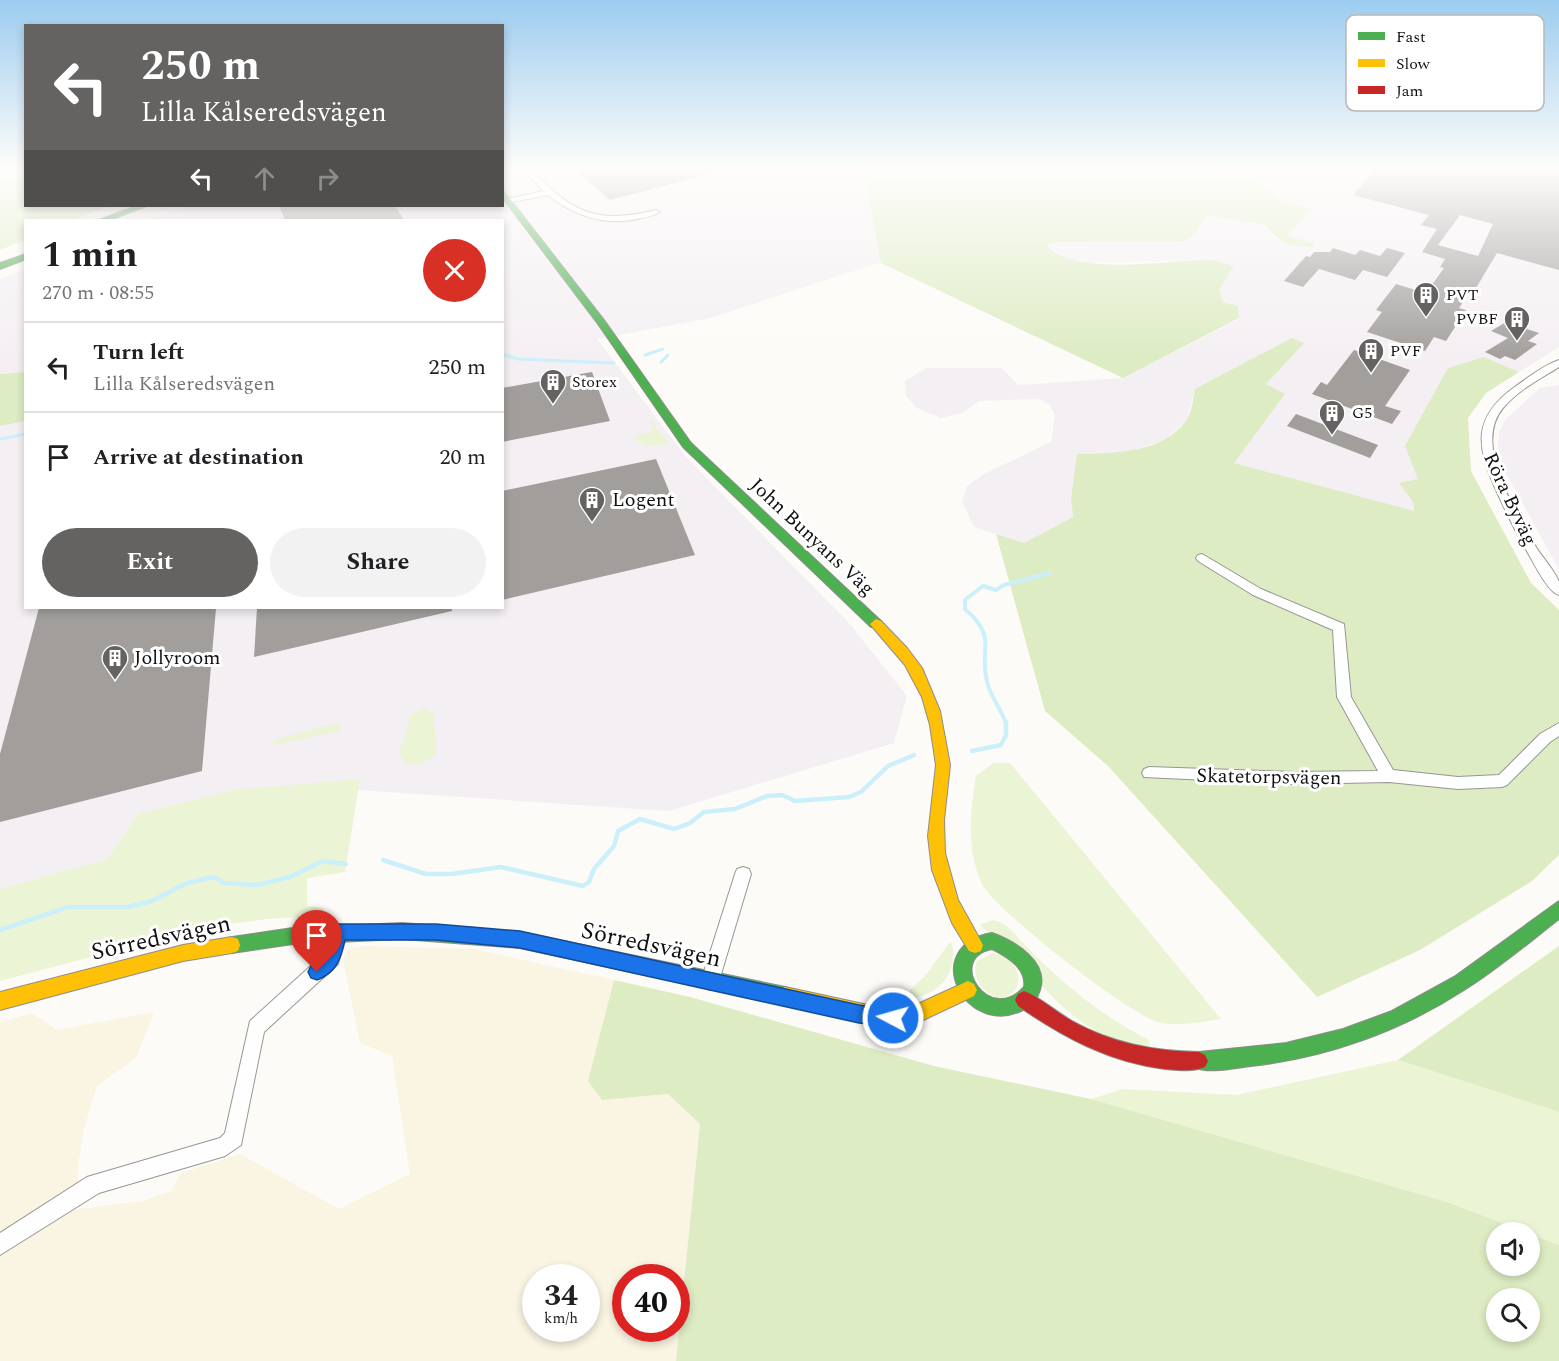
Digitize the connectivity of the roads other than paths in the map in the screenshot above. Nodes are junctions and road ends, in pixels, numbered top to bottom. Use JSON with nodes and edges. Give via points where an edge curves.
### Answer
{"nodes":[{"id":1,"x":534,"y":233,"type":"edge"},
{"id":2,"x":24,"y":255,"type":"edge"},
{"id":3,"x":24,"y":255,"type":"edge"},
{"id":4,"x":0,"y":262,"type":"edge"},
{"id":5,"x":0,"y":266,"type":"edge"},
{"id":6,"x":1559,"y":363,"type":"edge"},
{"id":7,"x":1202,"y":558,"type":"dead end"},
{"id":8,"x":1559,"y":591,"type":"edge"},
{"id":9,"x":1559,"y":729,"type":"edge"},
{"id":10,"x":1149,"y":772,"type":"dead end"},
{"id":11,"x":1389,"y":776,"type":"junction"},
{"id":12,"x":743,"y":874,"type":"dead end"},
{"id":13,"x":1559,"y":909,"type":"edge"},
{"id":14,"x":338,"y":932,"type":"junction"},
{"id":15,"x":975,"y":945,"type":"junction"},
{"id":16,"x":710,"y":981,"type":"junction"},
{"id":17,"x":968,"y":990,"type":"junction"},
{"id":18,"x":1024,"y":1000,"type":"junction"},
{"id":19,"x":0,"y":1001,"type":"edge"},
{"id":20,"x":0,"y":1245,"type":"edge"}],
"edges":[{"from":1,"to":15,"type":"main road","name":"John Bunyans Väg","via":[[687,445],[892,638],[910,662],[923,683],[938,729],[943,768],[936,823],[938,856],[954,910]]},
{"from":2,"to":4,"type":"main road"},
{"from":3,"to":5,"type":"main road"},
{"from":6,"to":8,"type":"street","name":"Röra Byväg","via":[[1499,406],[1489,422],[1486,447],[1495,475],[1542,567]]},
{"from":7,"to":11,"type":"street","via":[[1257,592],[1339,627],[1344,697]]},
{"from":9,"to":11,"type":"street","name":"Skatetorpsvägen","via":[[1502,781],[1458,783]]},
{"from":10,"to":11,"type":"street","name":"Skatetorpsvägen","via":[[1305,778]]},
{"from":12,"to":16,"type":"street"},
{"from":13,"to":18,"type":"main road","via":[[1478,972],[1423,1005],[1361,1030],[1281,1051],[1181,1062],[1132,1056],[1083,1039]]},
{"from":14,"to":16,"type":"main road","name":"Sörredsvägen","via":[[436,932],[520,940]]},
{"from":14,"to":19,"type":"main road","name":"Sörredsvägen","via":[[183,953]]},
{"from":14,"to":20,"type":"street","via":[[332,958],[256,1027],[234,1138],[225,1146],[94,1184]]},
{"from":15,"to":17,"type":"main road","via":[[962,964]]},
{"from":15,"to":18,"type":"main road","via":[[999,941],[1021,954],[1032,978]]},
{"from":16,"to":17,"type":"main road","name":"Sörredsvägen","via":[[893,1018],[920,1013]]},
{"from":17,"to":18,"type":"main road","via":[[980,1003],[996,1009],[1012,1008]]}]}
